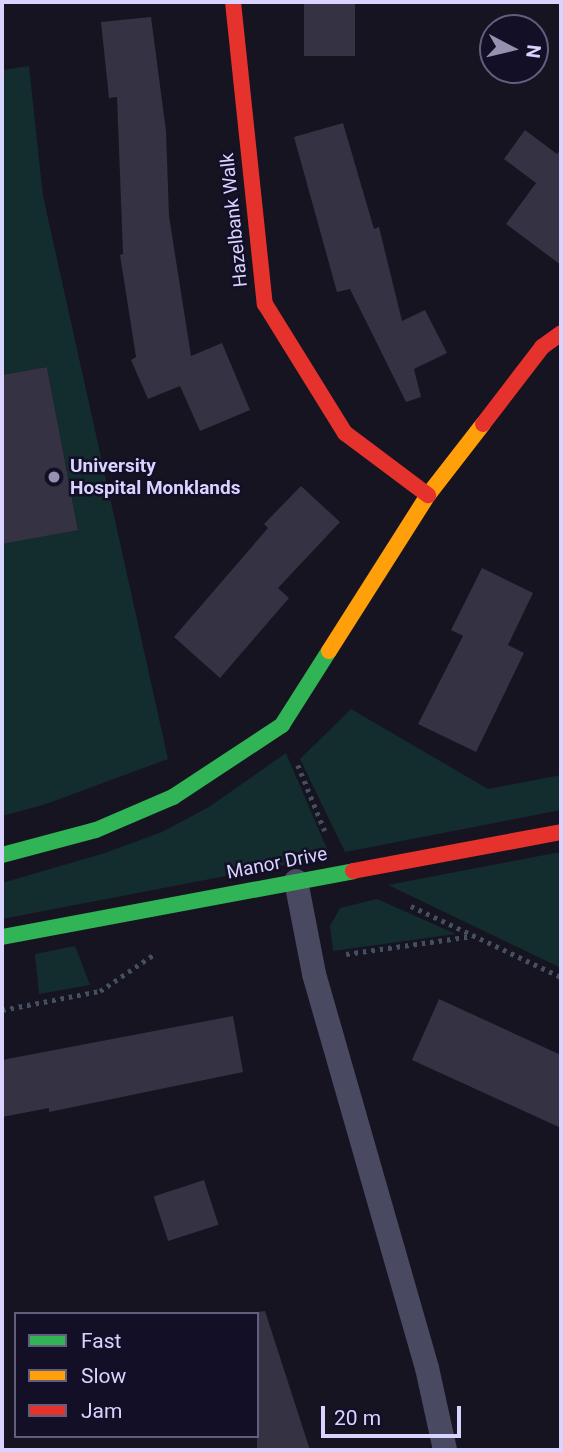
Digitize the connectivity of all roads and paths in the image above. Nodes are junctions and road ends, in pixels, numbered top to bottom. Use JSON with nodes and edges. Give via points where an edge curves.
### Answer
{"nodes":[{"id":1,"x":233,"y":2,"type":"edge"},
{"id":2,"x":561,"y":333,"type":"edge"},
{"id":3,"x":428,"y":495,"type":"junction"},
{"id":4,"x":561,"y":832,"type":"edge"},
{"id":5,"x":2,"y":855,"type":"edge"},
{"id":6,"x":296,"y":881,"type":"junction"},
{"id":7,"x":473,"y":936,"type":"dead end"},
{"id":8,"x":2,"y":937,"type":"edge"},
{"id":9,"x":157,"y":953,"type":"dead end"},
{"id":10,"x":311,"y":959,"type":"junction"},
{"id":11,"x":2,"y":1010,"type":"edge"},
{"id":12,"x":444,"y":1450,"type":"edge"}],
"edges":[{"from":1,"to":3,"type":"street","name":"Hazelbank Walk","via":[[265,304],[345,433]]},
{"from":2,"to":3,"type":"street","via":[[542,347]]},
{"from":3,"to":5,"type":"street","via":[[282,726],[173,797],[96,830]]},
{"from":4,"to":6,"type":"street","name":"Manor Drive"},
{"from":6,"to":8,"type":"street","name":"Manor Drive"},
{"from":6,"to":10,"type":"lane"},
{"from":7,"to":10,"type":"path"},
{"from":9,"to":11,"type":"path","via":[[100,991]]},
{"from":10,"to":12,"type":"lane","via":[[426,1368]]}]}
